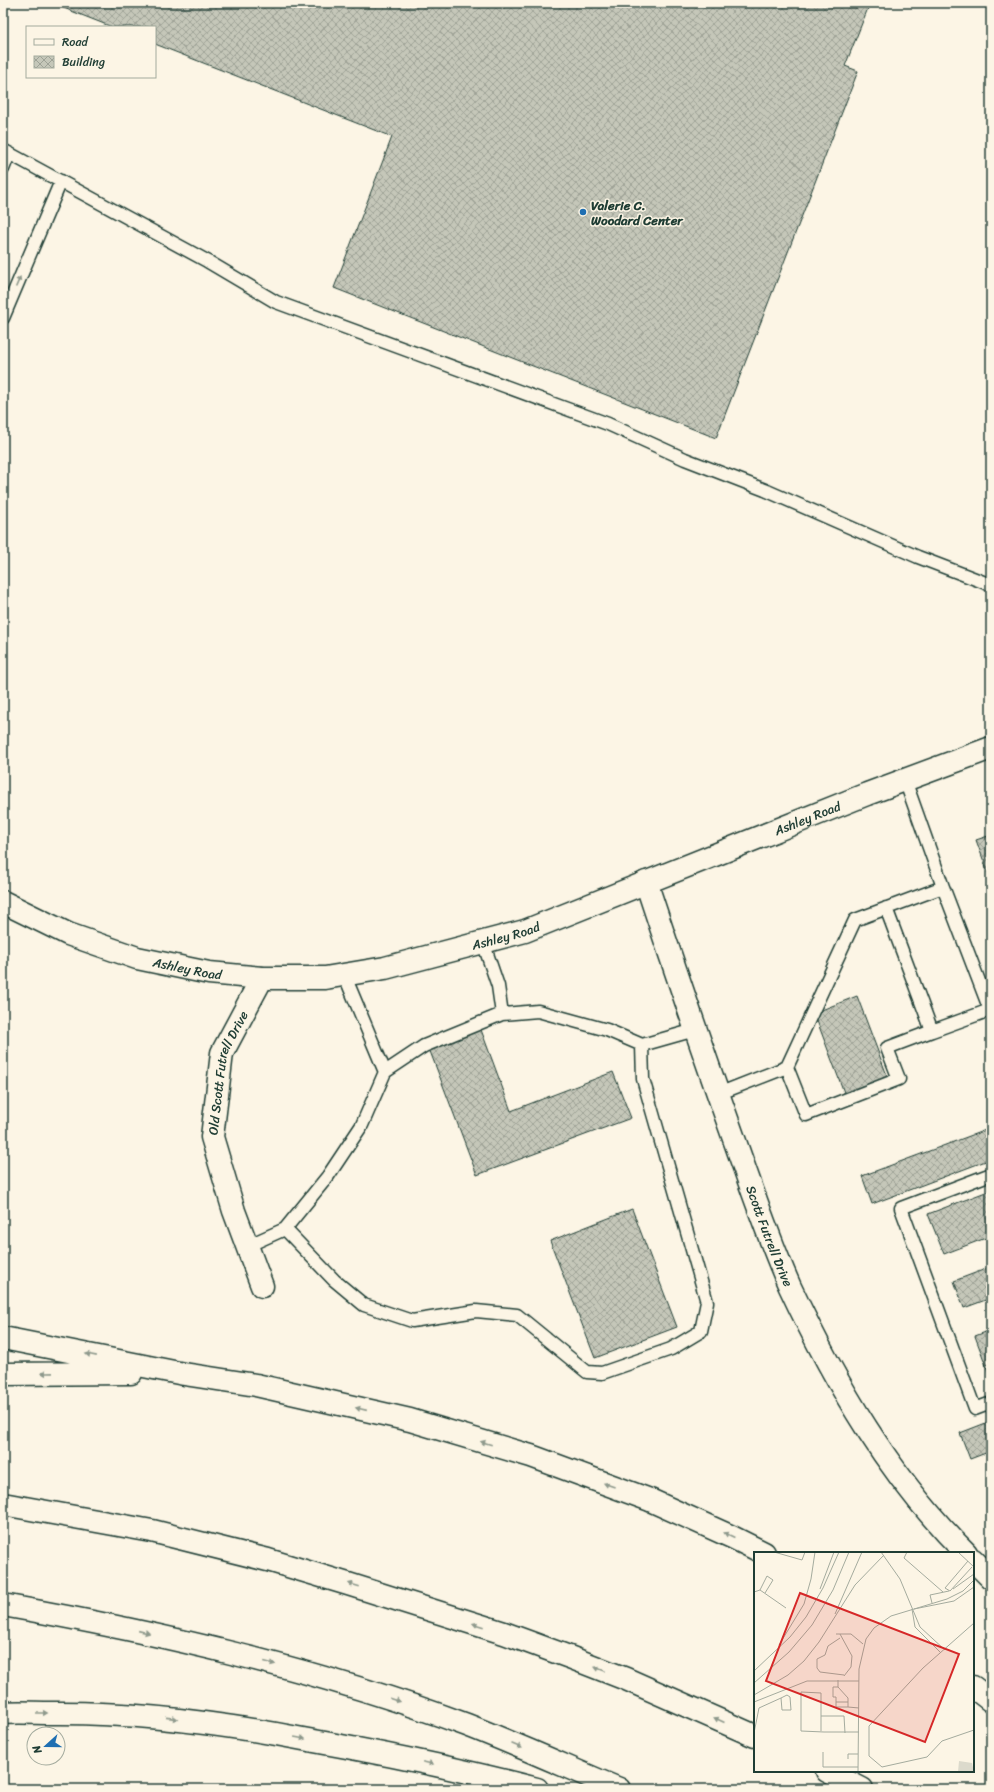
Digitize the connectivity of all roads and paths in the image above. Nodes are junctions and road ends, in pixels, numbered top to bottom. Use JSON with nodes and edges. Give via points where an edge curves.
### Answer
{"nodes":[{"id":1,"x":6,"y":152,"type":"edge"},
{"id":2,"x":3,"y":169,"type":"edge"},
{"id":3,"x":61,"y":182,"type":"junction"},
{"id":4,"x":3,"y":318,"type":"edge"},
{"id":5,"x":991,"y":585,"type":"edge"},
{"id":6,"x":991,"y":748,"type":"edge"},
{"id":7,"x":905,"y":780,"type":"junction"},
{"id":8,"x":646,"y":882,"type":"junction"},
{"id":9,"x":943,"y":887,"type":"junction"},
{"id":10,"x":3,"y":902,"type":"edge"},
{"id":11,"x":886,"y":908,"type":"junction"},
{"id":12,"x":484,"y":942,"type":"junction"},
{"id":13,"x":344,"y":974,"type":"junction"},
{"id":14,"x":262,"y":978,"type":"junction"},
{"id":15,"x":502,"y":1014,"type":"junction"},
{"id":16,"x":695,"y":1030,"type":"junction"},
{"id":17,"x":932,"y":1031,"type":"junction"},
{"id":18,"x":642,"y":1045,"type":"junction"},
{"id":19,"x":787,"y":1067,"type":"junction"},
{"id":20,"x":385,"y":1072,"type":"junction"},
{"id":21,"x":718,"y":1094,"type":"junction"},
{"id":22,"x":991,"y":1174,"type":"edge"},
{"id":23,"x":285,"y":1230,"type":"junction"},
{"id":24,"x":247,"y":1246,"type":"junction"},
{"id":25,"x":262,"y":1286,"type":"dead end"},
{"id":26,"x":3,"y":1338,"type":"edge"},
{"id":27,"x":3,"y":1374,"type":"edge"},
{"id":28,"x":184,"y":1374,"type":"junction"},
{"id":29,"x":991,"y":1403,"type":"edge"},
{"id":30,"x":3,"y":1504,"type":"edge"},
{"id":31,"x":762,"y":1552,"type":"edge"},
{"id":32,"x":965,"y":1552,"type":"edge"},
{"id":33,"x":974,"y":1561,"type":"edge"},
{"id":34,"x":991,"y":1578,"type":"edge"},
{"id":35,"x":3,"y":1605,"type":"edge"},
{"id":36,"x":3,"y":1617,"type":"edge"},
{"id":37,"x":106,"y":1623,"type":"junction"},
{"id":38,"x":974,"y":1688,"type":"edge"},
{"id":39,"x":991,"y":1701,"type":"edge"},
{"id":40,"x":3,"y":1713,"type":"edge"},
{"id":41,"x":754,"y":1736,"type":"edge"},
{"id":42,"x":829,"y":1772,"type":"edge"},
{"id":43,"x":537,"y":1789,"type":"edge"},
{"id":44,"x":619,"y":1789,"type":"edge"},
{"id":45,"x":862,"y":1789,"type":"edge"}],
"edges":[{"from":1,"to":2,"type":"lane"},
{"from":1,"to":3,"type":"lane"},
{"from":4,"to":3,"type":"lane","one_way":true},
{"from":3,"to":5,"type":"lane","via":[[207,261],[276,302],[608,424],[918,557]]},
{"from":6,"to":7,"type":"main road","name":"Ashley Road"},
{"from":7,"to":8,"type":"main road","name":"Ashley Road"},
{"from":7,"to":9,"type":"lane"},
{"from":8,"to":12,"type":"main road","name":"Ashley Road","via":[[525,931]]},
{"from":8,"to":16,"type":"main road","name":"Scott Futrell Drive"},
{"from":9,"to":11,"type":"lane"},
{"from":9,"to":17,"type":"lane","via":[[990,1010]]},
{"from":10,"to":14,"type":"main road","name":"Ashley Road","via":[[68,934],[137,958],[209,973]]},
{"from":11,"to":17,"type":"lane"},
{"from":11,"to":19,"type":"lane","via":[[854,920]]},
{"from":12,"to":13,"type":"main road","name":"Ashley Road","via":[[385,968]]},
{"from":12,"to":15,"type":"lane","via":[[496,981]]},
{"from":13,"to":14,"type":"main road","name":"Ashley Road","via":[[325,978]]},
{"from":13,"to":20,"type":"lane"},
{"from":14,"to":24,"type":"main road","name":"Old Scott Futrell Drive","via":[[222,1053],[212,1137]]},
{"from":15,"to":18,"type":"lane","via":[[538,1011],[607,1030]]},
{"from":15,"to":20,"type":"lane","via":[[424,1046]]},
{"from":16,"to":18,"type":"lane"},
{"from":16,"to":21,"type":"main road","name":"Scott Futrell Drive"},
{"from":17,"to":19,"type":"lane","via":[[887,1048],[899,1080],[806,1116]]},
{"from":18,"to":23,"type":"lane","via":[[642,1079],[707,1302],[701,1331],[671,1349],[602,1373],[587,1372],[517,1315],[476,1311],[412,1321],[364,1305],[334,1280]]},
{"from":19,"to":21,"type":"lane"},
{"from":20,"to":23,"type":"lane","via":[[362,1126],[328,1176]]},
{"from":21,"to":32,"type":"main road","name":"Scott Futrell Drive","via":[[744,1170],[790,1286],[845,1394],[909,1489]]},
{"from":22,"to":29,"type":"lane","via":[[901,1208],[975,1409]]},
{"from":23,"to":24,"type":"lane"},
{"from":24,"to":25,"type":"main road","name":"Old Scott Futrell Drive"},
{"from":28,"to":26,"type":"main road","one_way":true},
{"from":28,"to":27,"type":"main road","one_way":true},
{"from":31,"to":28,"type":"main road","one_way":true,"via":[[650,1500],[531,1456],[410,1420],[256,1385]]},
{"from":41,"to":30,"type":"main road","one_way":true,"via":[[572,1658],[488,1628],[348,1584],[268,1560],[152,1531]]},
{"from":33,"to":34,"type":"main road"},
{"from":35,"to":37,"type":"main road"},
{"from":36,"to":37,"type":"main road"},
{"from":37,"to":44,"type":"main road","one_way":true,"via":[[208,1647],[387,1698],[467,1725]]},
{"from":38,"to":39,"type":"main road"},
{"from":40,"to":43,"type":"main road","one_way":true,"via":[[93,1712],[172,1718],[250,1729],[372,1751]]},
{"from":42,"to":45,"type":"main road"}]}
